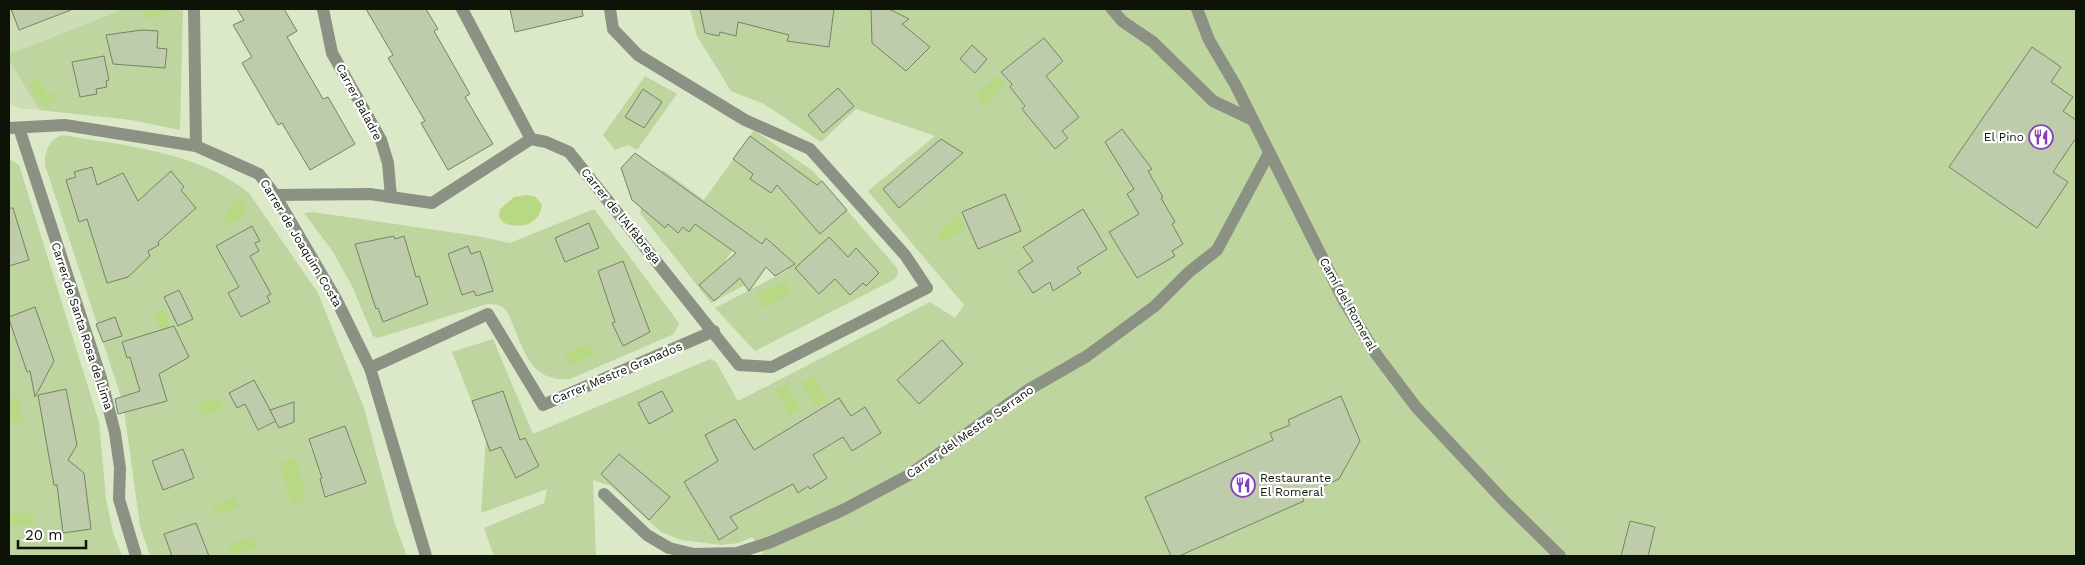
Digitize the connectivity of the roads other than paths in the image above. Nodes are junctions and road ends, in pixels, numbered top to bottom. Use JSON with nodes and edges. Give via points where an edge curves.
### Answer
{"nodes":[{"id":1,"x":194,"y":9,"type":"edge"},
{"id":2,"x":323,"y":9,"type":"edge"},
{"id":3,"x":462,"y":9,"type":"edge"},
{"id":4,"x":610,"y":9,"type":"edge"},
{"id":5,"x":1112,"y":9,"type":"edge"},
{"id":6,"x":1197,"y":9,"type":"edge"},
{"id":7,"x":1253,"y":120,"type":"junction"},
{"id":8,"x":14,"y":128,"type":"edge"},
{"id":9,"x":531,"y":139,"type":"junction"},
{"id":10,"x":196,"y":146,"type":"junction"},
{"id":11,"x":1269,"y":153,"type":"junction"},
{"id":12,"x":275,"y":195,"type":"junction"},
{"id":13,"x":391,"y":197,"type":"junction"},
{"id":14,"x":714,"y":332,"type":"junction"},
{"id":15,"x":370,"y":368,"type":"junction"},
{"id":16,"x":604,"y":494,"type":"dead end"},
{"id":17,"x":136,"y":556,"type":"edge"},
{"id":18,"x":426,"y":556,"type":"edge"},
{"id":19,"x":1560,"y":556,"type":"edge"}],
"edges":[{"from":1,"to":10,"type":"street"},
{"from":2,"to":13,"type":"street","name":"Carrer Baladre","via":[[332,53],[381,140],[388,163]]},
{"from":3,"to":9,"type":"street"},
{"from":4,"to":14,"type":"street","name":"Carrer de l'Alfàbrega","via":[[613,29],[638,55],[745,120],[810,149],[905,255],[927,288],[772,367],[739,365]]},
{"from":5,"to":7,"type":"street","via":[[1122,21],[1153,42],[1212,101]]},
{"from":6,"to":7,"type":"street","name":"Camí del Romeral","via":[[1209,40]]},
{"from":7,"to":11,"type":"street","name":"Camí del Romeral"},
{"from":8,"to":10,"type":"street","name":"Carrer de Joaquim Costa","via":[[65,125]]},
{"from":8,"to":17,"type":"street","name":"Carrer de Santa Rosa de Lima","via":[[101,378],[115,433],[120,468],[119,499]]},
{"from":9,"to":13,"type":"street","via":[[432,202]]},
{"from":9,"to":14,"type":"street","name":"Carrer de l'Alfàbrega","via":[[569,152]]},
{"from":10,"to":12,"type":"street","name":"Carrer de Joaquim Costa","via":[[259,174]]},
{"from":11,"to":16,"type":"street","name":"Carrer del Mestre Serrano","via":[[1217,250],[1155,306],[1087,356],[1028,390],[909,475],[843,510],[772,542],[737,553],[694,554],[669,548],[647,534]]},
{"from":11,"to":19,"type":"street","name":"Camí del Romeral","via":[[1344,301],[1376,354],[1416,407]]},
{"from":12,"to":13,"type":"street","via":[[370,194]]},
{"from":12,"to":15,"type":"street","name":"Carrer de Joaquim Costa","via":[[336,299]]},
{"from":14,"to":15,"type":"street","name":"Carrer Mestre Granados","via":[[543,405],[488,314]]},
{"from":15,"to":18,"type":"street","name":"Carrer de Joaquim Costa"}]}
